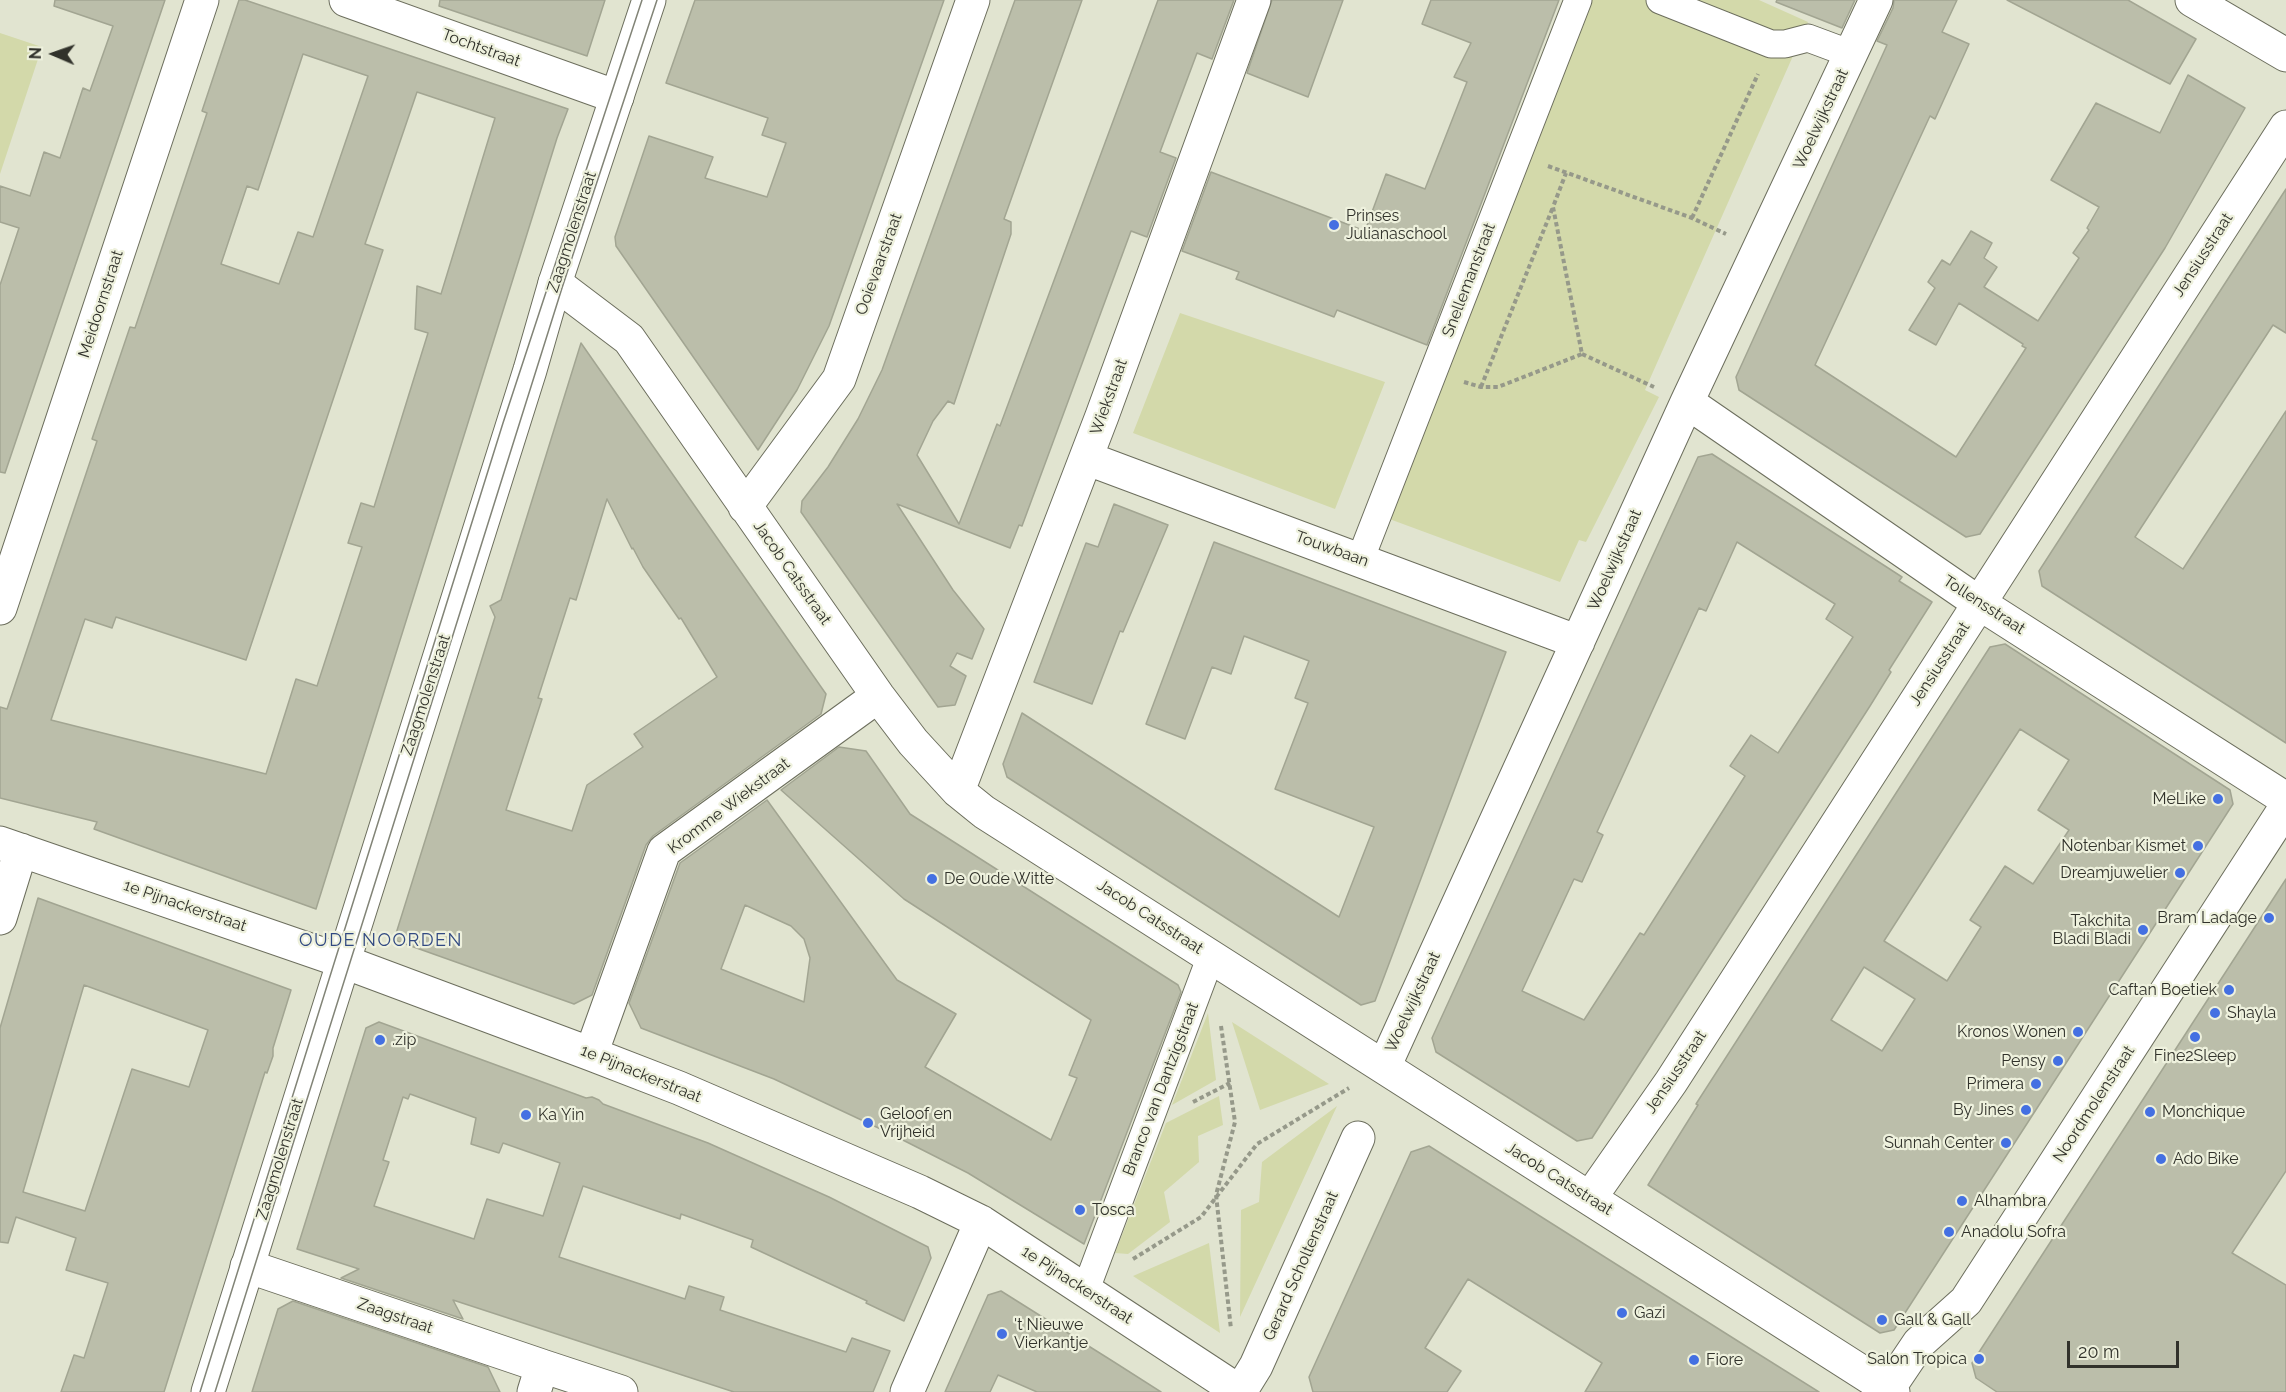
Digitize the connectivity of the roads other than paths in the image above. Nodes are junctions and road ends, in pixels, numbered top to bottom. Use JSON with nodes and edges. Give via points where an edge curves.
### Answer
{"nodes":[{"id":1,"x":202,"y":0,"type":"edge"},
{"id":2,"x":346,"y":0,"type":"edge"},
{"id":3,"x":649,"y":0,"type":"edge"},
{"id":4,"x":973,"y":0,"type":"edge"},
{"id":5,"x":1254,"y":0,"type":"edge"},
{"id":6,"x":1578,"y":0,"type":"edge"},
{"id":7,"x":1660,"y":0,"type":"edge"},
{"id":8,"x":1876,"y":0,"type":"edge"},
{"id":9,"x":2192,"y":0,"type":"edge"},
{"id":10,"x":1851,"y":54,"type":"junction"},
{"id":11,"x":2286,"y":55,"type":"edge"},
{"id":12,"x":616,"y":97,"type":"junction"},
{"id":13,"x":2286,"y":127,"type":"edge"},
{"id":14,"x":555,"y":283,"type":"junction"},
{"id":15,"x":1687,"y":402,"type":"junction"},
{"id":16,"x":1086,"y":458,"type":"junction"},
{"id":17,"x":745,"y":507,"type":"junction"},
{"id":18,"x":1360,"y":560,"type":"junction"},
{"id":19,"x":1979,"y":603,"type":"junction"},
{"id":20,"x":0,"y":608,"type":"edge"},
{"id":21,"x":1578,"y":642,"type":"junction"},
{"id":22,"x":878,"y":696,"type":"junction"},
{"id":23,"x":958,"y":791,"type":"junction"},
{"id":24,"x":2286,"y":799,"type":"edge"},
{"id":25,"x":2286,"y":807,"type":"edge"},
{"id":26,"x":10,"y":846,"type":"edge"},
{"id":27,"x":0,"y":918,"type":"edge"},
{"id":28,"x":1211,"y":956,"type":"junction"},
{"id":29,"x":342,"y":961,"type":"junction"},
{"id":30,"x":591,"y":1054,"type":"junction"},
{"id":31,"x":1384,"y":1067,"type":"junction"},
{"id":32,"x":1358,"y":1138,"type":"dead end"},
{"id":33,"x":1590,"y":1198,"type":"junction"},
{"id":34,"x":981,"y":1222,"type":"junction"},
{"id":35,"x":247,"y":1266,"type":"junction"},
{"id":36,"x":1086,"y":1289,"type":"junction"},
{"id":37,"x":538,"y":1379,"type":"edge"},
{"id":38,"x":1889,"y":1391,"type":"edge"},
{"id":39,"x":208,"y":1392,"type":"edge"},
{"id":40,"x":621,"y":1392,"type":"edge"},
{"id":41,"x":907,"y":1392,"type":"edge"},
{"id":42,"x":1240,"y":1392,"type":"edge"}],
"edges":[{"from":1,"to":20,"type":"street","name":"Meidoornstraat"},
{"from":2,"to":12,"type":"street","name":"Tochtstraat"},
{"from":3,"to":12,"type":"street","name":"Zaagmolenstraat"},
{"from":4,"to":17,"type":"street","name":"Ooievaarstraat","via":[[838,379]]},
{"from":5,"to":16,"type":"street","name":"Wiekstraat"},
{"from":6,"to":18,"type":"street","name":"Snellemanstraat"},
{"from":7,"to":10,"type":"street","via":[[1771,44],[1808,38]]},
{"from":8,"to":10,"type":"street","name":"Woelwijkstraat"},
{"from":9,"to":11,"type":"street"},
{"from":10,"to":15,"type":"street","name":"Woelwijkstraat"},
{"from":12,"to":14,"type":"street","name":"Zaagmolenstraat"},
{"from":13,"to":19,"type":"street","name":"Jensiusstraat"},
{"from":14,"to":17,"type":"street","name":"Jacob Catsstraat","via":[[629,339]]},
{"from":14,"to":29,"type":"street","name":"Zaagmolenstraat"},
{"from":15,"to":19,"type":"street","name":"Tollensstraat"},
{"from":15,"to":21,"type":"street","name":"Woelwijkstraat"},
{"from":16,"to":18,"type":"street","name":"Touwbaan"},
{"from":16,"to":23,"type":"street","name":"Wiekstraat"},
{"from":17,"to":22,"type":"street","name":"Jacob Catsstraat"},
{"from":18,"to":21,"type":"street","name":"Touwbaan"},
{"from":19,"to":24,"type":"street","name":"Tollensstraat"},
{"from":19,"to":33,"type":"street","name":"Jensiusstraat","via":[[1671,1082]]},
{"from":21,"to":31,"type":"street","name":"Woelwijkstraat"},
{"from":22,"to":23,"type":"street","name":"Jacob Catsstraat","via":[[912,742]]},
{"from":22,"to":30,"type":"street","name":"Kromme Wiekstraat","via":[[664,852]]},
{"from":23,"to":28,"type":"street","name":"Jacob Catsstraat","via":[[984,812]]},
{"from":25,"to":38,"type":"street","name":"Noordmolenstraat","via":[[1966,1301],[1919,1343]]},
{"from":26,"to":27,"type":"street"},
{"from":26,"to":29,"type":"street","name":"1e Pijnackerstraat"},
{"from":28,"to":31,"type":"street","name":"Jacob Catsstraat"},
{"from":28,"to":36,"type":"street","name":"Branco van Dantzigstraat"},
{"from":29,"to":30,"type":"street","name":"1e Pijnackerstraat"},
{"from":29,"to":35,"type":"street","name":"Zaagmolenstraat"},
{"from":30,"to":34,"type":"street","name":"1e Pijnackerstraat","via":[[679,1088]]},
{"from":31,"to":33,"type":"street","name":"Jacob Catsstraat"},
{"from":32,"to":42,"type":"street","name":"Gerard Scholtenstraat","via":[[1256,1366]]},
{"from":33,"to":38,"type":"street","name":"Jacob Catsstraat"},
{"from":34,"to":36,"type":"street","name":"1e Pijnackerstraat"},
{"from":34,"to":41,"type":"street"},
{"from":35,"to":37,"type":"street","name":"Zaagstraat"},
{"from":35,"to":39,"type":"street","name":"Zaagmolenstraat"},
{"from":36,"to":42,"type":"street","name":"1e Pijnackerstraat"},
{"from":37,"to":40,"type":"street","name":"Zaagstraat"}]}
